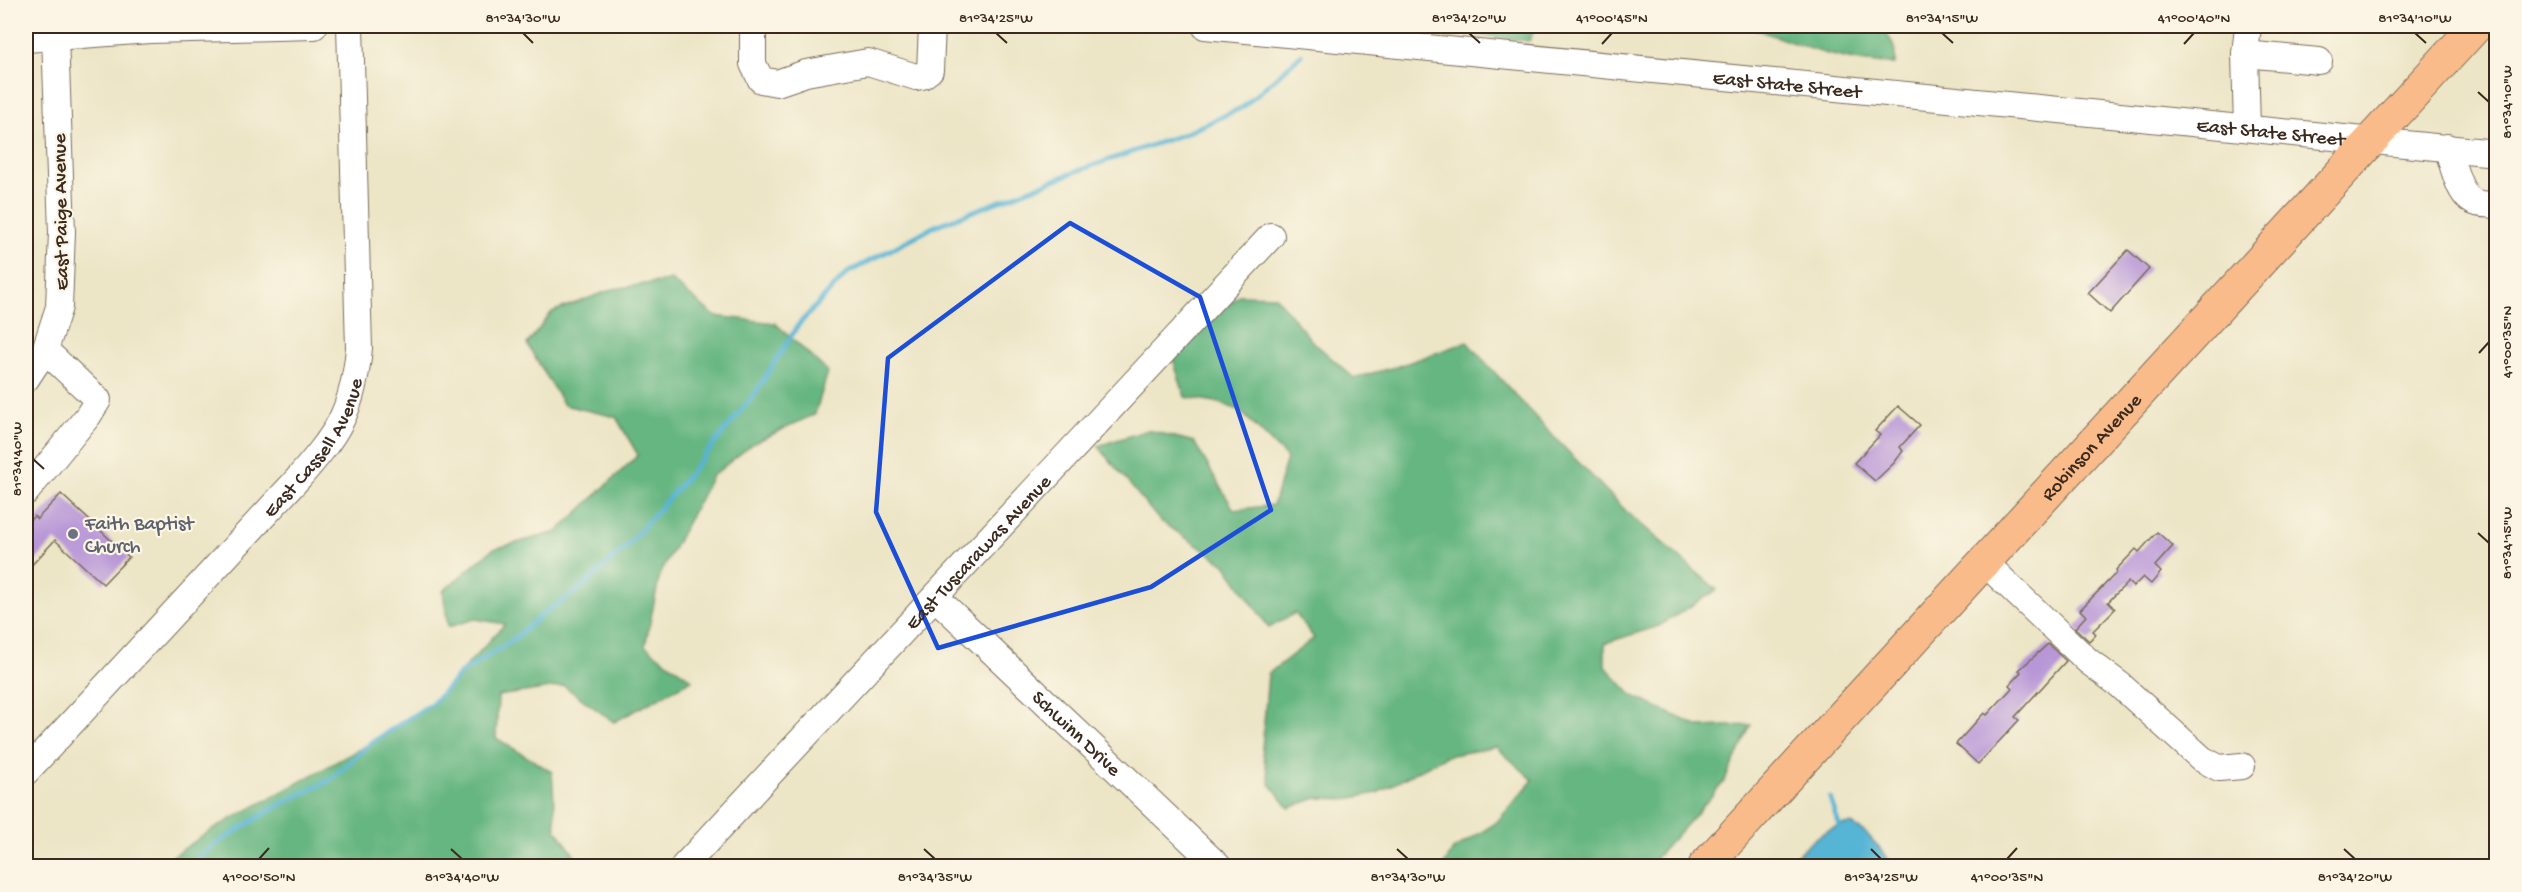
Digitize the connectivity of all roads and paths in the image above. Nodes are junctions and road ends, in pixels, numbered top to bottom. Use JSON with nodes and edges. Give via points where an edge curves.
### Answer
{"nodes":[{"id":1,"x":314,"y":26,"type":"edge"},
{"id":2,"x":351,"y":26,"type":"edge"},
{"id":3,"x":753,"y":26,"type":"edge"},
{"id":4,"x":932,"y":26,"type":"edge"},
{"id":5,"x":1205,"y":26,"type":"edge"},
{"id":6,"x":2248,"y":26,"type":"edge"},
{"id":7,"x":2476,"y":26,"type":"edge"},
{"id":8,"x":1268,"y":29,"type":"edge"},
{"id":9,"x":55,"y":36,"type":"junction"},
{"id":10,"x":26,"y":39,"type":"edge"},
{"id":11,"x":2245,"y":54,"type":"junction"},
{"id":12,"x":2319,"y":62,"type":"dead end"},
{"id":13,"x":2247,"y":128,"type":"junction"},
{"id":14,"x":2370,"y":140,"type":"junction"},
{"id":15,"x":2447,"y":147,"type":"junction"},
{"id":16,"x":2496,"y":153,"type":"edge"},
{"id":17,"x":2496,"y":205,"type":"edge"},
{"id":18,"x":1271,"y":236,"type":"dead end"},
{"id":19,"x":45,"y":350,"type":"junction"},
{"id":20,"x":26,"y":379,"type":"edge"},
{"id":21,"x":26,"y":492,"type":"edge"},
{"id":22,"x":1984,"y":562,"type":"junction"},
{"id":23,"x":936,"y":598,"type":"junction"},
{"id":24,"x":2242,"y":766,"type":"dead end"},
{"id":25,"x":26,"y":771,"type":"edge"},
{"id":26,"x":684,"y":867,"type":"edge"},
{"id":27,"x":1218,"y":867,"type":"edge"},
{"id":28,"x":1706,"y":867,"type":"edge"}],
"edges":[{"from":1,"to":9,"type":"street"},
{"from":2,"to":25,"type":"street","name":"East Cassell Avenue","via":[[359,348],[357,374],[347,408],[329,443],[295,482]]},
{"from":3,"to":4,"type":"street","via":[[753,64],[760,80],[777,83],[806,73],[868,62],[922,76],[930,70]]},
{"from":5,"to":8,"type":"street","name":"East State Street"},
{"from":6,"to":11,"type":"street"},
{"from":7,"to":14,"type":"main road","name":"Robinson Avenue"},
{"from":8,"to":13,"type":"street","name":"East State Street"},
{"from":9,"to":10,"type":"street"},
{"from":9,"to":19,"type":"street","name":"East Paige Avenue","via":[[61,279],[59,307]]},
{"from":11,"to":12,"type":"street"},
{"from":11,"to":13,"type":"street"},
{"from":13,"to":14,"type":"street","name":"East State Street"},
{"from":14,"to":15,"type":"street","name":"East State Street"},
{"from":14,"to":22,"type":"main road","name":"Robinson Avenue"},
{"from":15,"to":16,"type":"street","name":"East State Street"},
{"from":15,"to":17,"type":"street","via":[[2469,199],[2477,204]]},
{"from":18,"to":23,"type":"street","name":"East Tuscarawas Avenue"},
{"from":19,"to":20,"type":"street","name":"East Paige Avenue"},
{"from":19,"to":21,"type":"street","via":[[98,400]]},
{"from":22,"to":24,"type":"street","via":[[2088,661],[2202,759],[2219,768]]},
{"from":22,"to":28,"type":"main road","name":"Robinson Avenue"},
{"from":23,"to":26,"type":"street","name":"East Tuscarawas Avenue"},
{"from":23,"to":27,"type":"street","name":"Schwinn Drive"}]}
